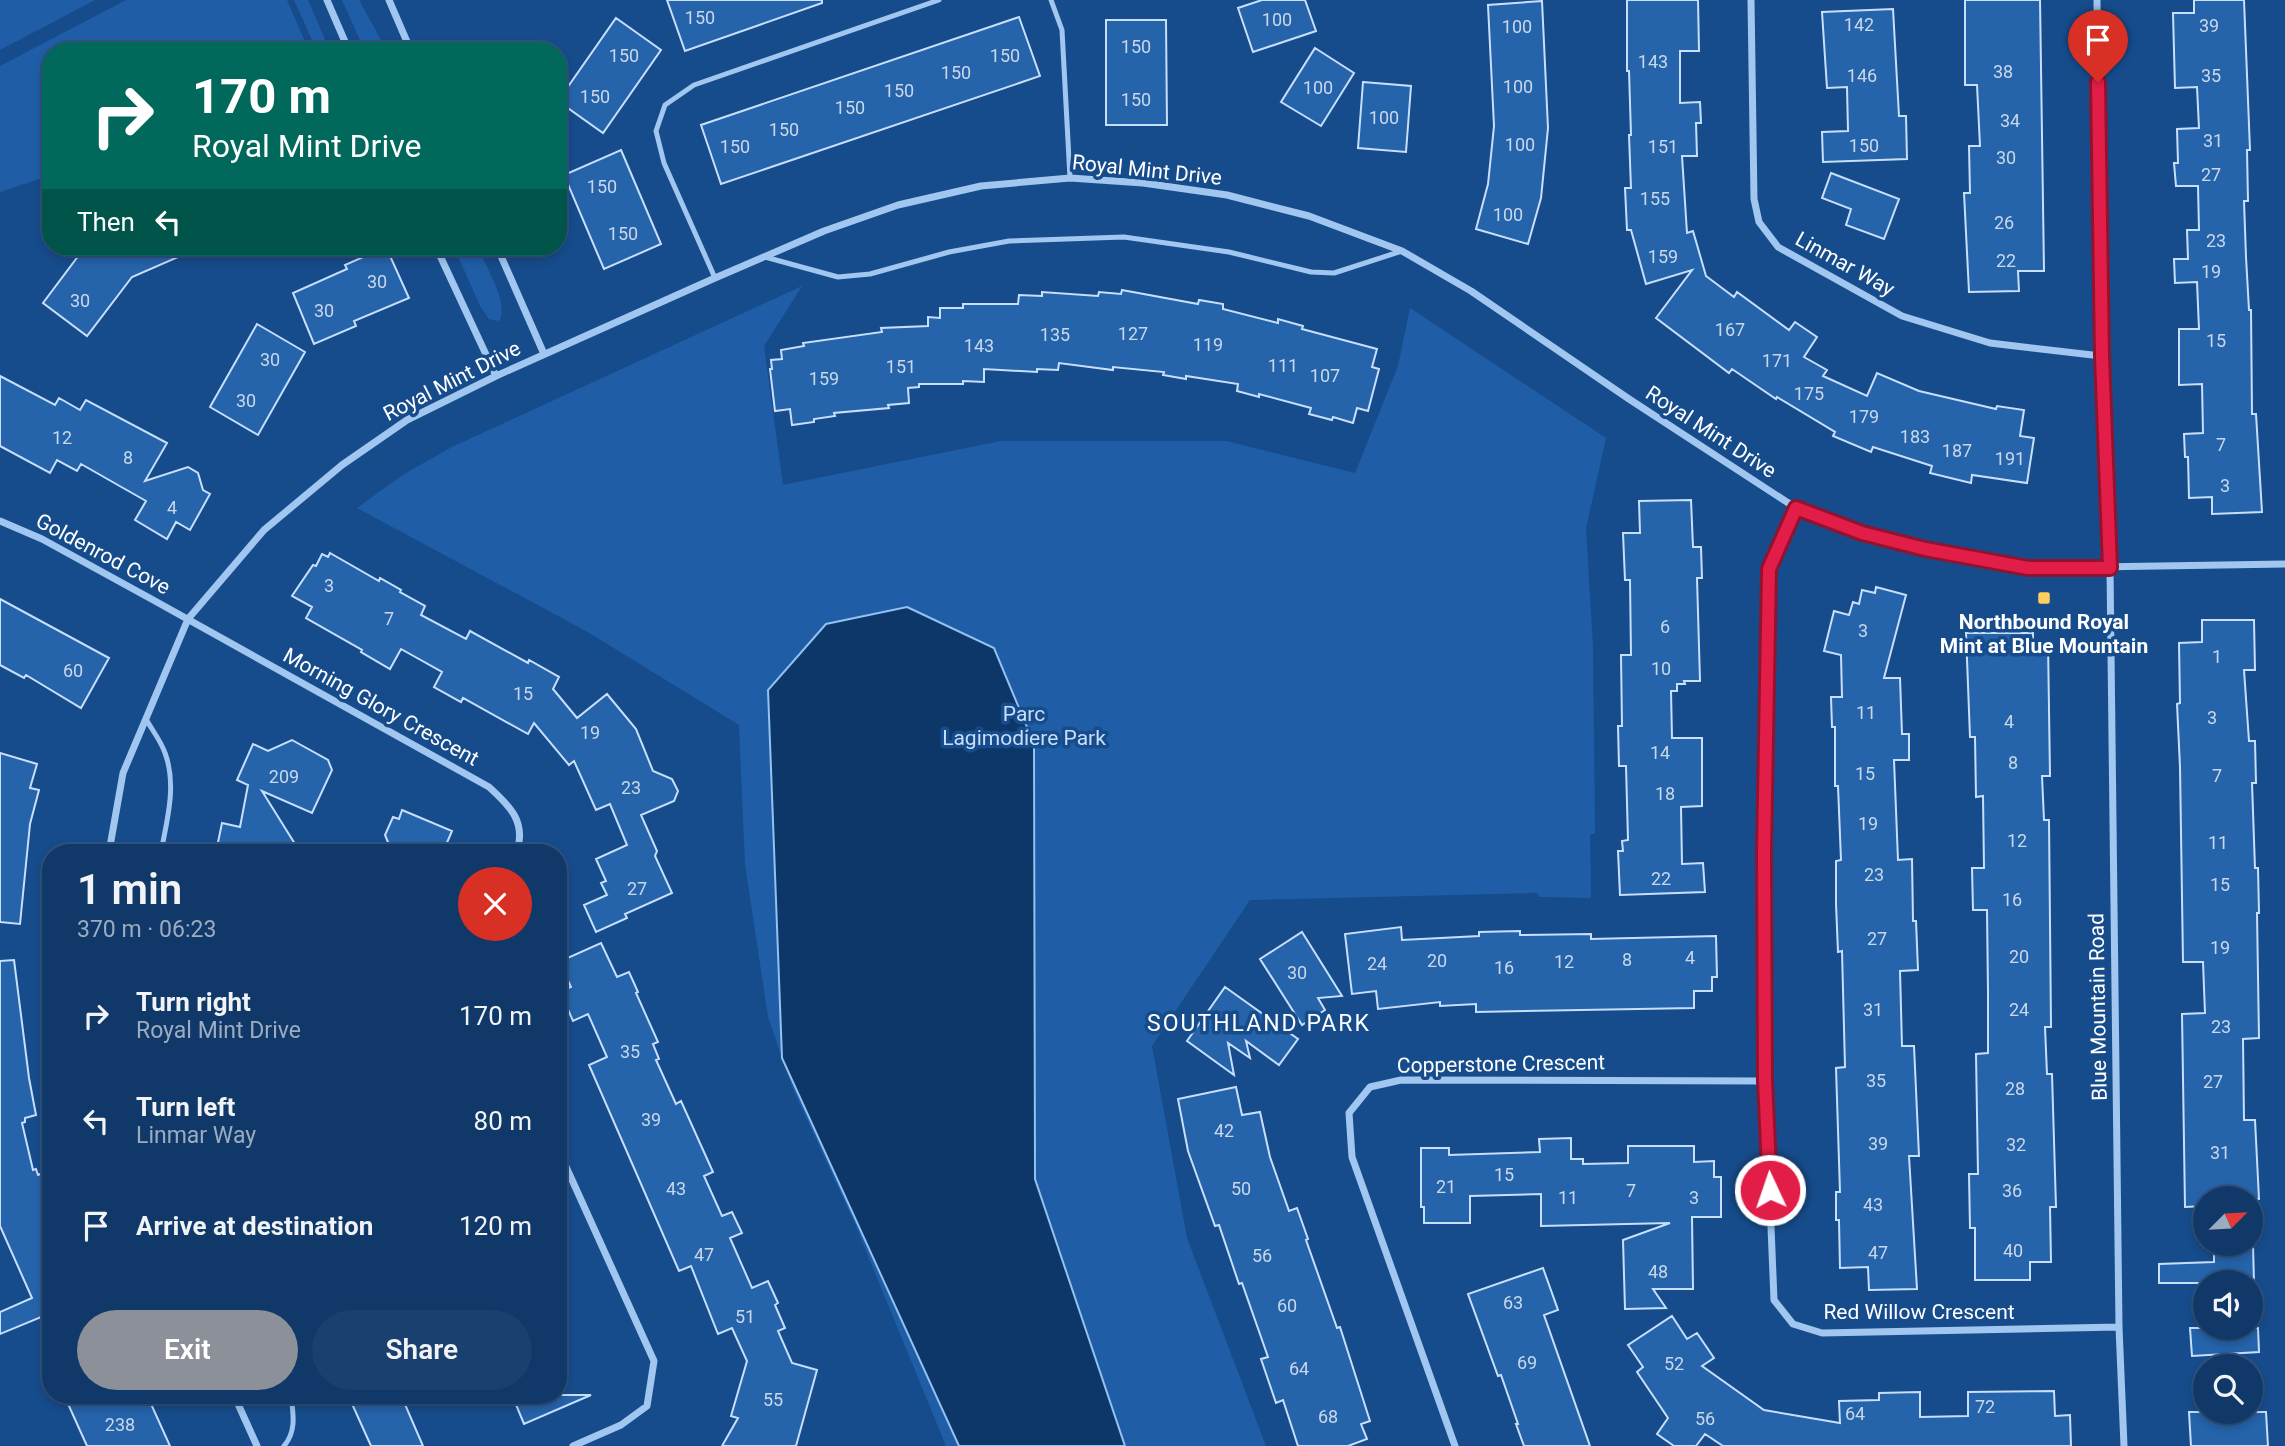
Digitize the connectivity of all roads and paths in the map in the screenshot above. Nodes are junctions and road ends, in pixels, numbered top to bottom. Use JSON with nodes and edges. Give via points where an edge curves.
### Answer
{"nodes":[{"id":1,"x":327,"y":0,"type":"edge"},
{"id":2,"x":389,"y":0,"type":"edge"},
{"id":3,"x":939,"y":0,"type":"edge"},
{"id":4,"x":1051,"y":0,"type":"edge"},
{"id":5,"x":1751,"y":0,"type":"edge"},
{"id":6,"x":2097,"y":0,"type":"edge"},
{"id":7,"x":345,"y":42,"type":"edge"},
{"id":8,"x":407,"y":42,"type":"edge"},
{"id":9,"x":1070,"y":178,"type":"junction"},
{"id":10,"x":1402,"y":251,"type":"junction"},
{"id":11,"x":440,"y":256,"type":"edge"},
{"id":12,"x":501,"y":256,"type":"edge"},
{"id":13,"x":765,"y":257,"type":"junction"},
{"id":14,"x":715,"y":278,"type":"junction"},
{"id":15,"x":544,"y":354,"type":"junction"},
{"id":16,"x":2102,"y":356,"type":"junction"},
{"id":17,"x":496,"y":376,"type":"junction"},
{"id":18,"x":1796,"y":508,"type":"junction"},
{"id":19,"x":0,"y":522,"type":"edge"},
{"id":20,"x":2285,"y":564,"type":"edge"},
{"id":21,"x":2110,"y":568,"type":"junction"},
{"id":22,"x":188,"y":619,"type":"junction"},
{"id":23,"x":146,"y":719,"type":"junction"},
{"id":24,"x":110,"y":844,"type":"edge"},
{"id":25,"x":163,"y":844,"type":"edge"},
{"id":26,"x":519,"y":844,"type":"edge"},
{"id":27,"x":1765,"y":1081,"type":"junction"},
{"id":28,"x":567,"y":1169,"type":"edge"},
{"id":29,"x":2119,"y":1327,"type":"junction"},
{"id":30,"x":238,"y":1404,"type":"edge"},
{"id":31,"x":292,"y":1404,"type":"edge"},
{"id":32,"x":257,"y":1446,"type":"edge"},
{"id":33,"x":284,"y":1446,"type":"edge"},
{"id":34,"x":573,"y":1446,"type":"edge"},
{"id":35,"x":1455,"y":1446,"type":"edge"},
{"id":36,"x":2124,"y":1446,"type":"edge"}],
"edges":[{"from":1,"to":7,"type":"street"},
{"from":2,"to":8,"type":"street"},
{"from":3,"to":14,"type":"lane","via":[[694,85],[665,105],[656,131],[664,163]]},
{"from":4,"to":9,"type":"lane","via":[[1062,30]]},
{"from":5,"to":16,"type":"street","name":"Linmar Way","via":[[1754,200],[1759,222],[1778,247],[1902,316],[1990,343]]},
{"from":6,"to":16,"type":"street"},
{"from":9,"to":10,"type":"street","name":"Royal Mint Drive","via":[[1227,195],[1309,216]]},
{"from":9,"to":13,"type":"street","name":"Royal Mint Drive","via":[[981,186],[898,205]]},
{"from":10,"to":13,"type":"lane","via":[[1334,273],[1124,237],[1009,241],[870,274],[838,277]]},
{"from":10,"to":18,"type":"street","name":"Royal Mint Drive","via":[[1471,291]]},
{"from":11,"to":17,"type":"street"},
{"from":12,"to":15,"type":"street"},
{"from":13,"to":14,"type":"street","name":"Royal Mint Drive"},
{"from":14,"to":15,"type":"street","name":"Royal Mint Drive"},
{"from":15,"to":17,"type":"street","name":"Royal Mint Drive"},
{"from":16,"to":21,"type":"street"},
{"from":17,"to":22,"type":"street","name":"Royal Mint Drive","via":[[407,420],[342,465],[264,530]]},
{"from":18,"to":21,"type":"street","name":"Royal Mint Drive","via":[[1862,533],[1925,549],[2028,568]]},
{"from":18,"to":27,"type":"street","name":"Red Willow Crescent","via":[[1769,569]]},
{"from":19,"to":22,"type":"street","name":"Goldenrod Cove","via":[[42,539]]},
{"from":20,"to":21,"type":"street","name":"Royal Mint Drive"},
{"from":21,"to":29,"type":"street","name":"Blue Mountain Road"},
{"from":22,"to":23,"type":"street","name":"Royal Mint Drive"},
{"from":22,"to":26,"type":"street","name":"Morning Glory Crescent","via":[[489,788],[512,808]]},
{"from":23,"to":24,"type":"street","name":"Royal Mint Drive","via":[[123,773]]},
{"from":23,"to":25,"type":"lane","via":[[165,752],[170,772],[171,799]]},
{"from":27,"to":29,"type":"street","name":"Red Willow Crescent","via":[[1774,1300],[1793,1324],[1822,1333]]},
{"from":27,"to":35,"type":"street","name":"Copperstone Crescent","via":[[1401,1080],[1370,1087],[1349,1113],[1352,1157]]},
{"from":28,"to":34,"type":"street","via":[[654,1361],[647,1406],[621,1425]]},
{"from":29,"to":36,"type":"street","name":"Blue Mountain Road"},
{"from":30,"to":32,"type":"street"},
{"from":31,"to":33,"type":"lane","via":[[291,1438]]}]}
